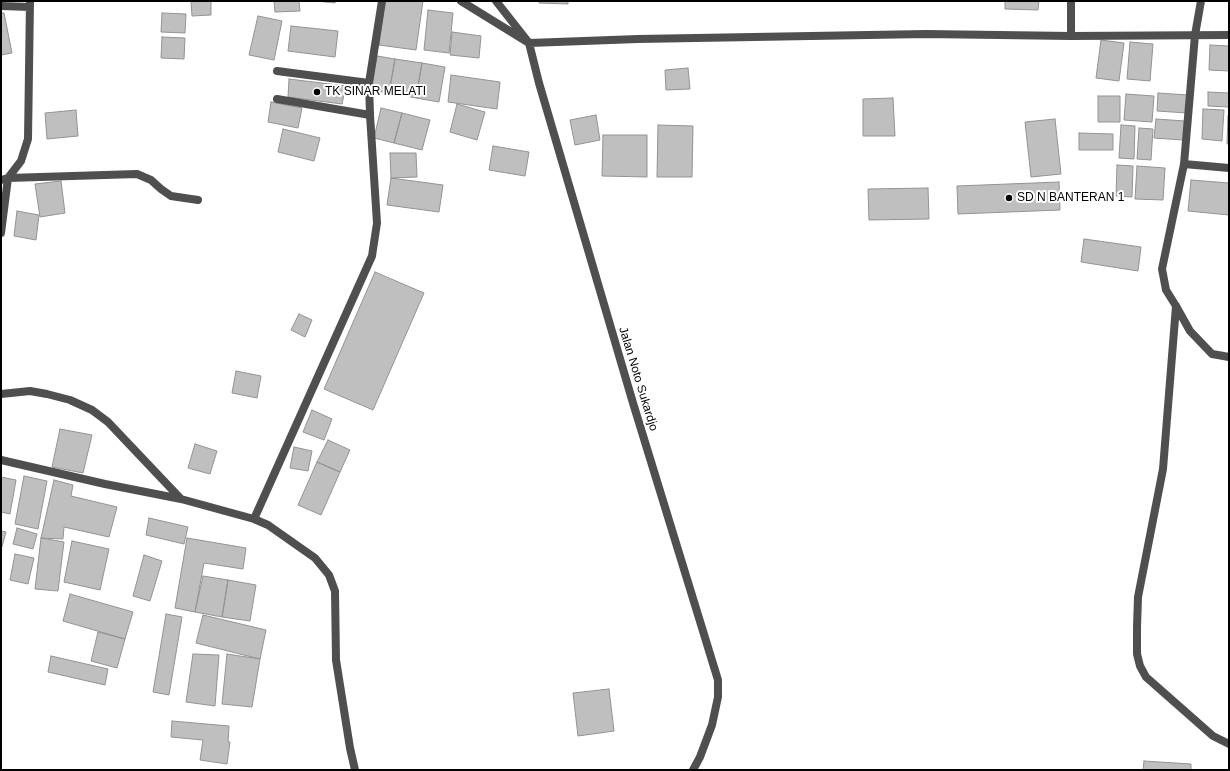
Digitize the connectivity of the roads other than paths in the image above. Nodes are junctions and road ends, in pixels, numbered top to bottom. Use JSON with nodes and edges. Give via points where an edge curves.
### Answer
{"nodes":[{"id":1,"x":382,"y":1,"type":"edge"},
{"id":2,"x":461,"y":1,"type":"edge"},
{"id":3,"x":496,"y":1,"type":"edge"},
{"id":4,"x":1071,"y":1,"type":"edge"},
{"id":5,"x":1201,"y":1,"type":"edge"},
{"id":6,"x":30,"y":4,"type":"edge"},
{"id":7,"x":1,"y":6,"type":"edge"},
{"id":8,"x":1229,"y":35,"type":"edge"},
{"id":9,"x":1071,"y":36,"type":"junction"},
{"id":10,"x":1195,"y":36,"type":"junction"},
{"id":11,"x":529,"y":43,"type":"junction"},
{"id":12,"x":277,"y":71,"type":"dead end"},
{"id":13,"x":369,"y":83,"type":"junction"},
{"id":14,"x":277,"y":99,"type":"dead end"},
{"id":15,"x":370,"y":115,"type":"junction"},
{"id":16,"x":1184,"y":164,"type":"junction"},
{"id":17,"x":1229,"y":168,"type":"edge"},
{"id":18,"x":5,"y":179,"type":"edge"},
{"id":19,"x":198,"y":200,"type":"dead end"},
{"id":20,"x":1,"y":233,"type":"edge"},
{"id":21,"x":1176,"y":306,"type":"junction"},
{"id":22,"x":1229,"y":357,"type":"edge"},
{"id":23,"x":1,"y":394,"type":"edge"},
{"id":24,"x":1,"y":460,"type":"edge"},
{"id":25,"x":181,"y":499,"type":"junction"},
{"id":26,"x":254,"y":519,"type":"junction"},
{"id":27,"x":1229,"y":744,"type":"edge"},
{"id":28,"x":355,"y":770,"type":"edge"},
{"id":29,"x":693,"y":770,"type":"edge"}],
"edges":[{"from":1,"to":13,"type":"street"},
{"from":2,"to":11,"type":"street"},
{"from":3,"to":11,"type":"street","name":"Jalan Noto Sukardjo"},
{"from":4,"to":9,"type":"street"},
{"from":5,"to":10,"type":"street"},
{"from":6,"to":7,"type":"street"},
{"from":6,"to":18,"type":"street","via":[[28,139],[21,161]]},
{"from":8,"to":10,"type":"street"},
{"from":9,"to":10,"type":"street"},
{"from":9,"to":11,"type":"street","via":[[926,34]]},
{"from":10,"to":16,"type":"street"},
{"from":11,"to":29,"type":"street","name":"Jalan Noto Sukardjo","via":[[633,403],[718,680],[718,697],[712,725]]},
{"from":12,"to":13,"type":"street"},
{"from":13,"to":15,"type":"street"},
{"from":14,"to":15,"type":"street"},
{"from":15,"to":26,"type":"street","via":[[377,223],[372,256]]},
{"from":16,"to":17,"type":"street"},
{"from":16,"to":21,"type":"street","via":[[1162,269],[1166,290]]},
{"from":18,"to":19,"type":"street","via":[[137,174],[151,180],[167,195]]},
{"from":18,"to":20,"type":"street"},
{"from":21,"to":22,"type":"street","via":[[1190,331],[1212,354]]},
{"from":21,"to":27,"type":"street","via":[[1162,469],[1138,597],[1138,654],[1140,666],[1146,677],[1213,736]]},
{"from":23,"to":25,"type":"street","via":[[30,391],[70,400],[92,410],[108,422]]},
{"from":24,"to":25,"type":"street"},
{"from":25,"to":26,"type":"street"},
{"from":26,"to":28,"type":"street","via":[[268,525],[315,558],[329,575],[335,591],[336,660]]}]}
